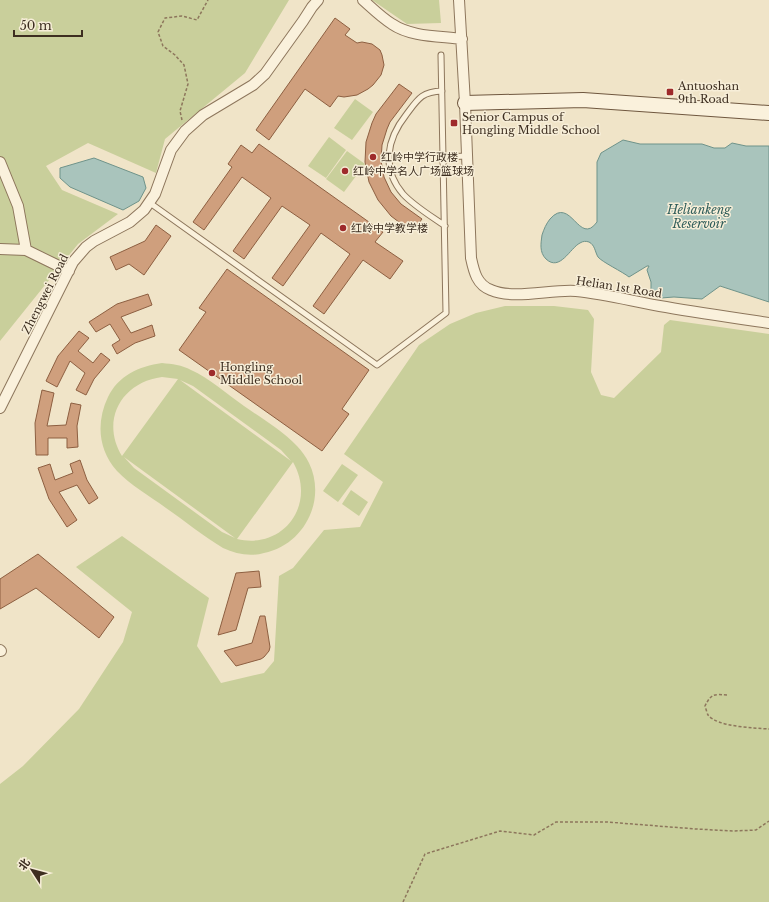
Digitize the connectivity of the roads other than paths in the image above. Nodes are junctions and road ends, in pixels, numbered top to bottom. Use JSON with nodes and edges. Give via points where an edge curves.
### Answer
{"nodes":[{"id":1,"x":318,"y":0,"type":"edge"},
{"id":2,"x":363,"y":0,"type":"edge"},
{"id":3,"x":459,"y":0,"type":"edge"},
{"id":4,"x":462,"y":38,"type":"junction"},
{"id":5,"x":441,"y":55,"type":"dead end"},
{"id":6,"x":442,"y":91,"type":"junction"},
{"id":7,"x":466,"y":103,"type":"junction"},
{"id":8,"x":769,"y":113,"type":"edge"},
{"id":9,"x":467,"y":156,"type":"junction"},
{"id":10,"x":443,"y":157,"type":"junction"},
{"id":11,"x":0,"y":162,"type":"edge"},
{"id":12,"x":150,"y":203,"type":"junction"},
{"id":13,"x":444,"y":226,"type":"junction"},
{"id":14,"x":0,"y":249,"type":"edge"},
{"id":15,"x":26,"y":250,"type":"junction"},
{"id":16,"x":69,"y":271,"type":"junction"},
{"id":17,"x":769,"y":323,"type":"edge"},
{"id":18,"x":0,"y":408,"type":"edge"}],
"edges":[{"from":1,"to":12,"type":"street","name":"Zhengwei Road","via":[[265,74],[253,85],[203,115],[185,131],[171,150],[160,184]]},
{"from":2,"to":4,"type":"street","via":[[391,24],[410,32]]},
{"from":3,"to":4,"type":"street","name":"Helian 1st Road"},
{"from":4,"to":7,"type":"street","name":"Helian 1st Road"},
{"from":5,"to":6,"type":"lane"},
{"from":6,"to":10,"type":"lane"},
{"from":6,"to":13,"type":"lane","via":[[428,92],[419,98],[397,127],[389,153],[392,174],[402,193]]},
{"from":7,"to":8,"type":"street","via":[[583,100]]},
{"from":7,"to":9,"type":"street","name":"Helian 1st Road"},
{"from":9,"to":10,"type":"lane"},
{"from":9,"to":17,"type":"street","name":"Helian 1st Road","via":[[471,258],[476,276],[486,288],[516,294],[575,291]]},
{"from":10,"to":13,"type":"lane"},
{"from":11,"to":15,"type":"street","via":[[18,206]]},
{"from":12,"to":13,"type":"lane","via":[[377,365],[446,313]]},
{"from":12,"to":16,"type":"street","name":"Zhengwei Road","via":[[130,222],[86,247]]},
{"from":14,"to":15,"type":"street"},
{"from":15,"to":16,"type":"street"},
{"from":16,"to":18,"type":"street","name":"Zhengwei Road"}]}
